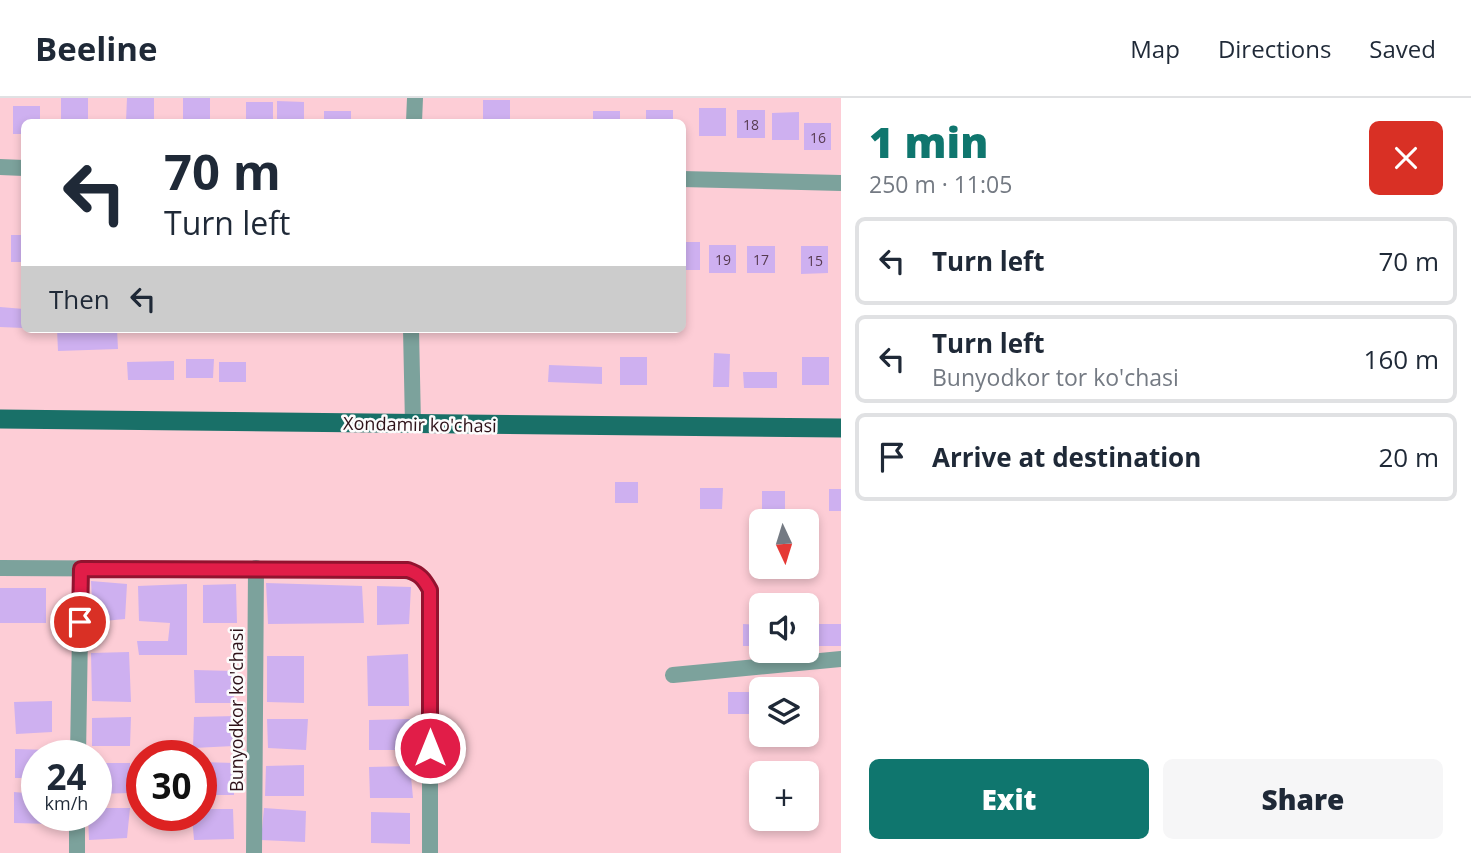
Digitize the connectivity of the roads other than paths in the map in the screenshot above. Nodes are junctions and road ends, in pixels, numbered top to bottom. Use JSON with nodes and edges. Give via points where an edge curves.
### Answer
{"nodes":[{"id":1,"x":415,"y":98,"type":"edge"},
{"id":2,"x":414,"y":119,"type":"edge"},
{"id":3,"x":0,"y":167,"type":"edge"},
{"id":4,"x":21,"y":168,"type":"edge"},
{"id":5,"x":686,"y":179,"type":"edge"},
{"id":6,"x":841,"y":183,"type":"edge"},
{"id":7,"x":411,"y":333,"type":"edge"},
{"id":8,"x":0,"y":419,"type":"edge"},
{"id":9,"x":413,"y":424,"type":"junction"},
{"id":10,"x":841,"y":428,"type":"edge"},
{"id":11,"x":0,"y":568,"type":"edge"},
{"id":12,"x":256,"y":568,"type":"junction"},
{"id":13,"x":81,"y":569,"type":"junction"},
{"id":14,"x":841,"y":659,"type":"edge"},
{"id":15,"x":673,"y":674,"type":"dead end"},
{"id":16,"x":78,"y":740,"type":"edge"},
{"id":17,"x":77,"y":831,"type":"edge"},
{"id":18,"x":76,"y":853,"type":"edge"},
{"id":19,"x":254,"y":853,"type":"edge"},
{"id":20,"x":430,"y":853,"type":"edge"}],
"edges":[{"from":1,"to":2,"type":"street"},
{"from":3,"to":4,"type":"street"},
{"from":5,"to":6,"type":"street"},
{"from":7,"to":9,"type":"street"},
{"from":8,"to":9,"type":"main road","name":"Xondamir ko'chasi"},
{"from":9,"to":10,"type":"main road","name":"Xondamir ko'chasi"},
{"from":11,"to":13,"type":"street"},
{"from":12,"to":13,"type":"street"},
{"from":12,"to":19,"type":"street","name":"Bunyodkor ko'chasi"},
{"from":12,"to":20,"type":"street","via":[[408,570],[425,580],[430,590]]},
{"from":13,"to":16,"type":"street"},
{"from":14,"to":15,"type":"street"},
{"from":17,"to":18,"type":"street"}]}
